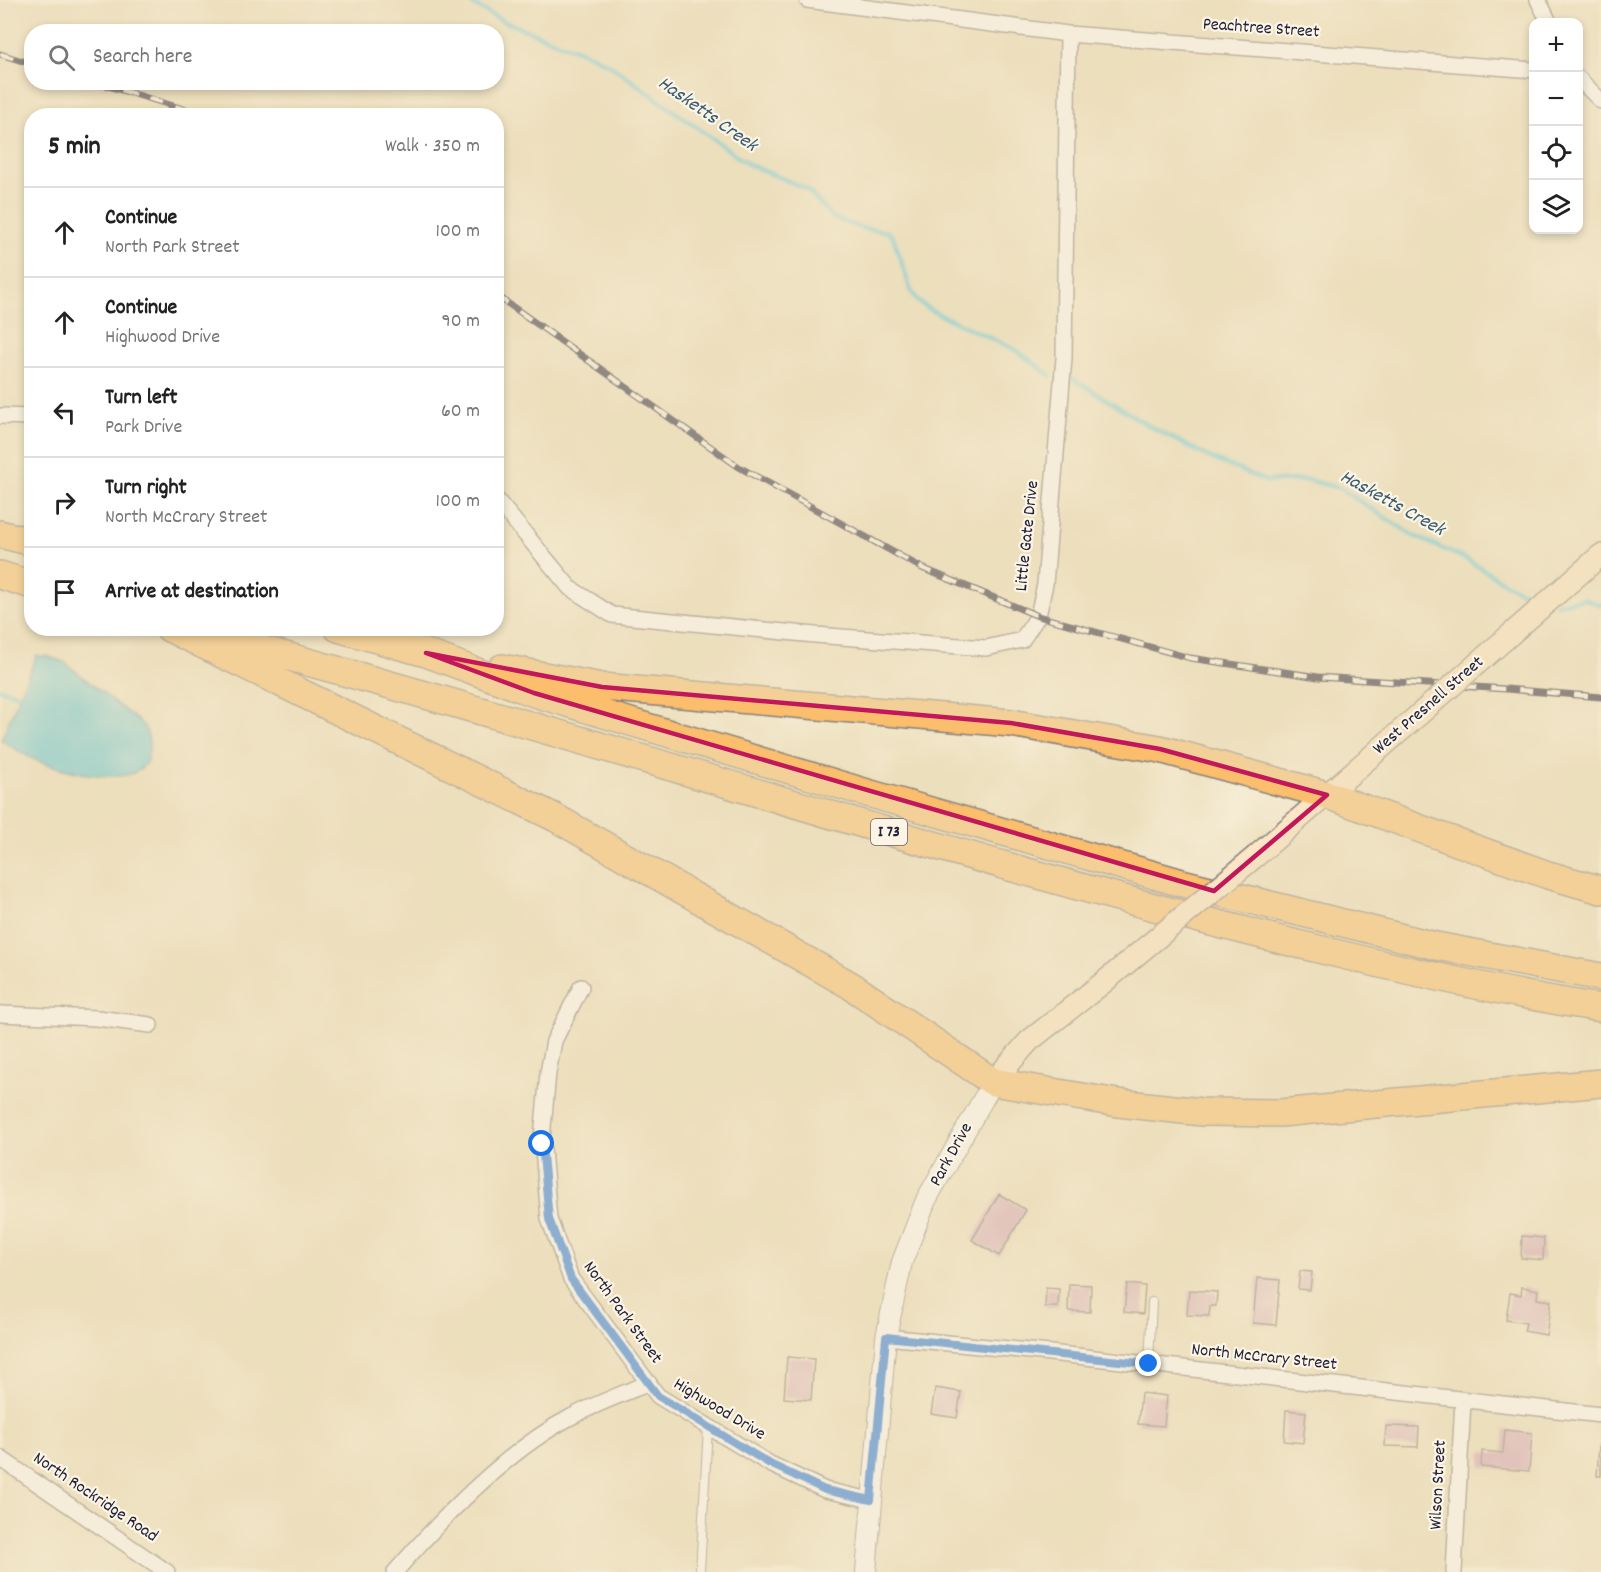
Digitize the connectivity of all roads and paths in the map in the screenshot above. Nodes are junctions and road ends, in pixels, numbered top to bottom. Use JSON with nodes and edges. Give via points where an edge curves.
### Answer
{"nodes":[{"id":1,"x":807,"y":0,"type":"edge"},
{"id":2,"x":1538,"y":0,"type":"edge"},
{"id":3,"x":1547,"y":18,"type":"edge"},
{"id":4,"x":1068,"y":34,"type":"junction"},
{"id":5,"x":1529,"y":70,"type":"edge"},
{"id":6,"x":1583,"y":83,"type":"edge"},
{"id":7,"x":1601,"y":101,"type":"edge"},
{"id":8,"x":0,"y":416,"type":"edge"},
{"id":9,"x":24,"y":417,"type":"edge"},
{"id":10,"x":504,"y":510,"type":"edge"},
{"id":11,"x":0,"y":534,"type":"edge"},
{"id":12,"x":24,"y":540,"type":"edge"},
{"id":13,"x":1601,"y":555,"type":"edge"},
{"id":14,"x":0,"y":575,"type":"edge"},
{"id":15,"x":24,"y":582,"type":"edge"},
{"id":16,"x":185,"y":636,"type":"edge"},
{"id":17,"x":214,"y":636,"type":"edge"},
{"id":18,"x":366,"y":636,"type":"edge"},
{"id":19,"x":426,"y":653,"type":"junction"},
{"id":20,"x":1327,"y":795,"type":"junction"},
{"id":21,"x":1256,"y":856,"type":"joint"},
{"id":22,"x":1601,"y":890,"type":"edge"},
{"id":23,"x":1601,"y":977,"type":"edge"},
{"id":24,"x":582,"y":987,"type":"dead end"},
{"id":25,"x":1601,"y":1008,"type":"edge"},
{"id":26,"x":0,"y":1014,"type":"edge"},
{"id":27,"x":150,"y":1025,"type":"dead end"},
{"id":28,"x":993,"y":1082,"type":"junction"},
{"id":29,"x":1601,"y":1083,"type":"edge"},
{"id":30,"x":1152,"y":1302,"type":"dead end"},
{"id":31,"x":886,"y":1337,"type":"junction"},
{"id":32,"x":1149,"y":1364,"type":"junction"},
{"id":33,"x":649,"y":1383,"type":"junction"},
{"id":34,"x":1463,"y":1400,"type":"junction"},
{"id":35,"x":1601,"y":1415,"type":"edge"},
{"id":36,"x":708,"y":1427,"type":"junction"},
{"id":37,"x":0,"y":1458,"type":"edge"},
{"id":38,"x":871,"y":1500,"type":"junction"},
{"id":39,"x":167,"y":1572,"type":"edge"},
{"id":40,"x":395,"y":1572,"type":"edge"},
{"id":41,"x":700,"y":1572,"type":"edge"},
{"id":42,"x":866,"y":1572,"type":"edge"},
{"id":43,"x":1454,"y":1572,"type":"edge"}],
"edges":[{"from":1,"to":4,"type":"street","name":"Peachtree Street"},
{"from":2,"to":3,"type":"street"},
{"from":4,"to":5,"type":"street","name":"Peachtree Street"},
{"from":4,"to":10,"type":"street","name":"Little Gate Drive","via":[[1064,358],[1045,584],[1038,616],[1022,640],[986,648],[612,615],[570,588]]},
{"from":6,"to":7,"type":"street"},
{"from":8,"to":9,"type":"street"},
{"from":11,"to":12,"type":"highway"},
{"from":13,"to":20,"type":"main road","name":"West Presnell Street","bridge":true},
{"from":14,"to":15,"type":"highway"},
{"from":16,"to":28,"type":"highway","via":[[556,818],[850,985]]},
{"from":17,"to":25,"type":"highway","number":"I 73","via":[[356,674],[1111,896],[1415,972]]},
{"from":18,"to":19,"type":"highway","number":"I 73"},
{"from":19,"to":20,"type":"highway","via":[[602,687],[1011,723],[1160,748]]},
{"from":19,"to":23,"type":"highway","number":"I 73","via":[[534,693],[1182,883],[1436,946]]},
{"from":20,"to":21,"type":"main road","name":"West Presnell Street"},
{"from":20,"to":22,"type":"highway","via":[[1548,875]]},
{"from":21,"to":28,"type":"main road","name":"Park Drive","bridge":true,"via":[[1029,1041]]},
{"from":24,"to":33,"type":"street","name":"North Park Street","via":[[554,1041],[548,1073],[542,1138],[549,1219],[571,1279]]},
{"from":26,"to":27,"type":"street","via":[[97,1018]]},
{"from":28,"to":29,"type":"highway","via":[[1118,1103],[1202,1112],[1280,1113]]},
{"from":28,"to":31,"type":"street","name":"Park Drive","via":[[926,1200],[902,1262]]},
{"from":30,"to":32,"type":"lane"},
{"from":31,"to":32,"type":"street","name":"North McCrary Street"},
{"from":31,"to":38,"type":"street","name":"Park Drive"},
{"from":32,"to":34,"type":"street","name":"North McCrary Street"},
{"from":33,"to":36,"type":"street","name":"Highwood Drive","via":[[658,1396]]},
{"from":33,"to":40,"type":"street","name":"Highwood Drive","via":[[569,1418],[541,1436],[465,1498]]},
{"from":34,"to":35,"type":"street","name":"North McCrary Street"},
{"from":34,"to":43,"type":"street","name":"Wilson Street"},
{"from":36,"to":38,"type":"street","name":"Highwood Drive","via":[[770,1464],[825,1490]]},
{"from":36,"to":41,"type":"lane"},
{"from":37,"to":39,"type":"street","name":"North Rockridge Road"},
{"from":38,"to":42,"type":"street","name":"Park Drive"}]}
